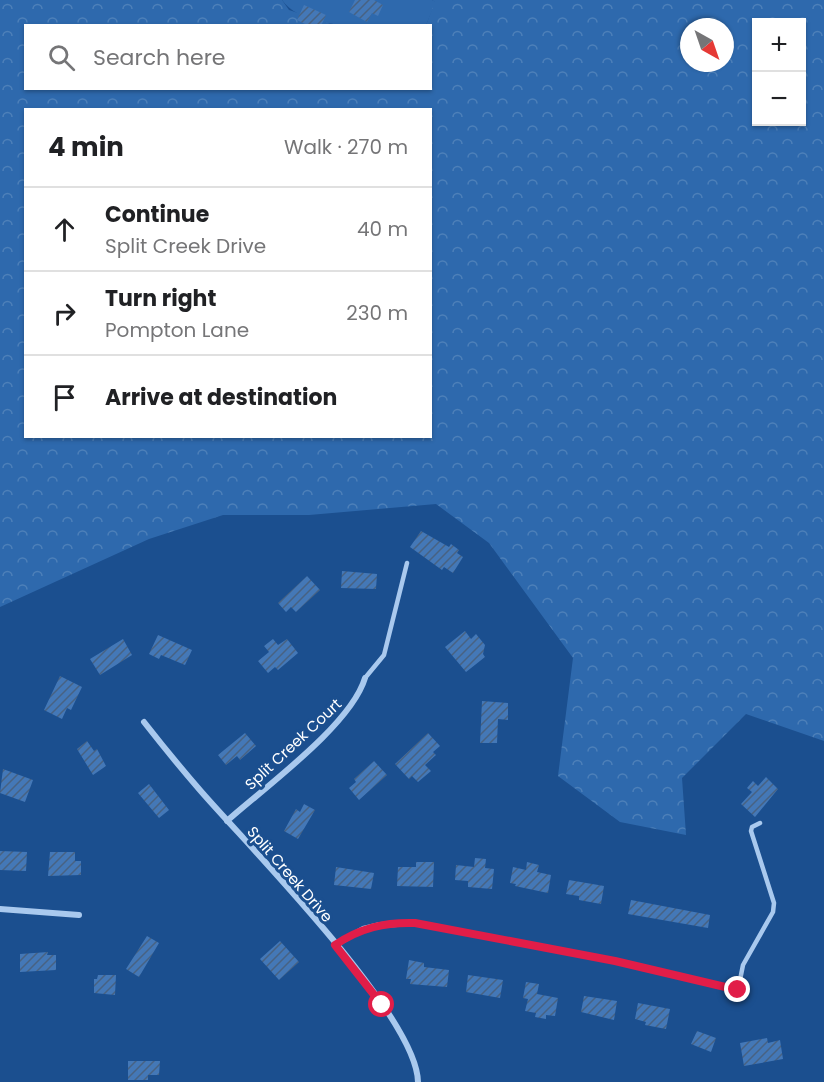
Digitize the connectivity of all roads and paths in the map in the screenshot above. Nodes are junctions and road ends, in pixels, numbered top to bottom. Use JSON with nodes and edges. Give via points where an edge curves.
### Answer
{"nodes":[{"id":1,"x":407,"y":563,"type":"dead end"},
{"id":2,"x":365,"y":678,"type":"joint"},
{"id":3,"x":144,"y":722,"type":"dead end"},
{"id":4,"x":227,"y":821,"type":"junction"},
{"id":5,"x":760,"y":823,"type":"dead end"},
{"id":6,"x":0,"y":909,"type":"edge"},
{"id":7,"x":79,"y":915,"type":"dead end"},
{"id":8,"x":335,"y":945,"type":"junction"},
{"id":9,"x":738,"y":990,"type":"joint"},
{"id":10,"x":418,"y":1082,"type":"edge"}],
"edges":[{"from":1,"to":2,"type":"lane","via":[[384,655]]},
{"from":2,"to":4,"type":"street","name":"Split Creek Court","via":[[355,702],[310,748]]},
{"from":3,"to":4,"type":"street","name":"Split Creek Drive"},
{"from":4,"to":8,"type":"street","name":"Split Creek Drive"},
{"from":5,"to":9,"type":"lane","via":[[751,831],[774,903],[773,912],[743,965]]},
{"from":6,"to":7,"type":"street"},
{"from":8,"to":9,"type":"street","via":[[363,929],[415,923],[615,961]]},
{"from":8,"to":10,"type":"street","name":"Split Creek Drive","via":[[404,1037]]}]}
